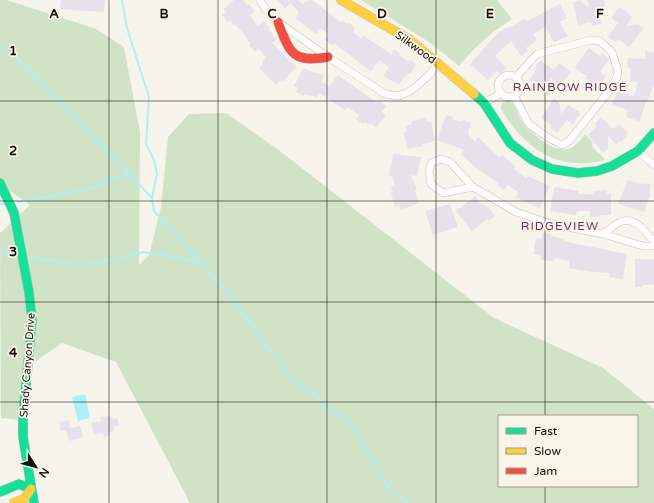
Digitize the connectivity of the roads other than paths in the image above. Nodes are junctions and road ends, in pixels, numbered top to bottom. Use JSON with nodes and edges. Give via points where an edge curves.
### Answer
{"nodes":[{"id":1,"x":260,"y":0,"type":"edge"},
{"id":2,"x":341,"y":0,"type":"edge"},
{"id":3,"x":278,"y":22,"type":"junction"},
{"id":4,"x":328,"y":57,"type":"junction"},
{"id":5,"x":438,"y":63,"type":"junction"},
{"id":6,"x":516,"y":77,"type":"junction"},
{"id":7,"x":501,"y":93,"type":"junction"},
{"id":8,"x":514,"y":96,"type":"junction"},
{"id":9,"x":484,"y":103,"type":"junction"},
{"id":10,"x":654,"y":132,"type":"edge"},
{"id":11,"x":638,"y":151,"type":"junction"},
{"id":12,"x":654,"y":165,"type":"edge"},
{"id":13,"x":0,"y":183,"type":"edge"},
{"id":14,"x":473,"y":187,"type":"junction"},
{"id":15,"x":603,"y":234,"type":"junction"},
{"id":16,"x":654,"y":242,"type":"edge"},
{"id":17,"x":654,"y":246,"type":"edge"},
{"id":18,"x":31,"y":490,"type":"junction"},
{"id":19,"x":0,"y":492,"type":"edge"},
{"id":20,"x":14,"y":503,"type":"edge"},
{"id":21,"x":34,"y":503,"type":"edge"}],
"edges":[{"from":1,"to":3,"type":"street"},
{"from":2,"to":5,"type":"street","name":"Silkwood","via":[[410,40]]},
{"from":3,"to":4,"type":"street"},
{"from":3,"to":4,"type":"street","via":[[289,50],[297,56],[306,59]]},
{"from":4,"to":5,"type":"street","via":[[385,94],[399,96],[416,87]]},
{"from":5,"to":9,"type":"street","name":"Silkwood"},
{"from":6,"to":7,"type":"street","via":[[502,77],[498,83]]},
{"from":6,"to":8,"type":"street","via":[[520,90]]},
{"from":6,"to":8,"type":"street","via":[[537,54],[591,40],[600,42],[612,52],[618,71],[611,89],[569,141],[562,145],[529,124]]},
{"from":7,"to":8,"type":"street","via":[[507,97]]},
{"from":7,"to":9,"type":"street"},
{"from":9,"to":11,"type":"street","name":"Silkwood","via":[[510,143],[532,160],[552,169],[578,173],[597,171],[612,166]]},
{"from":10,"to":11,"type":"street","name":"Silkwood"},
{"from":11,"to":12,"type":"street"},
{"from":13,"to":18,"type":"street","name":"Shady Canyon Drive","via":[[14,213],[31,306],[23,417],[25,455]]},
{"from":14,"to":14,"type":"street","via":[[443,193],[431,184],[431,162],[441,159],[450,162]]},
{"from":14,"to":15,"type":"street","via":[[516,212],[551,224]]},
{"from":15,"to":16,"type":"street","via":[[626,220],[642,227]]},
{"from":15,"to":17,"type":"street","via":[[643,246]]},
{"from":18,"to":19,"type":"street","via":[[19,484]]},
{"from":18,"to":20,"type":"street","via":[[24,499]]},
{"from":18,"to":21,"type":"street","name":"Shady Canyon Drive"}]}
